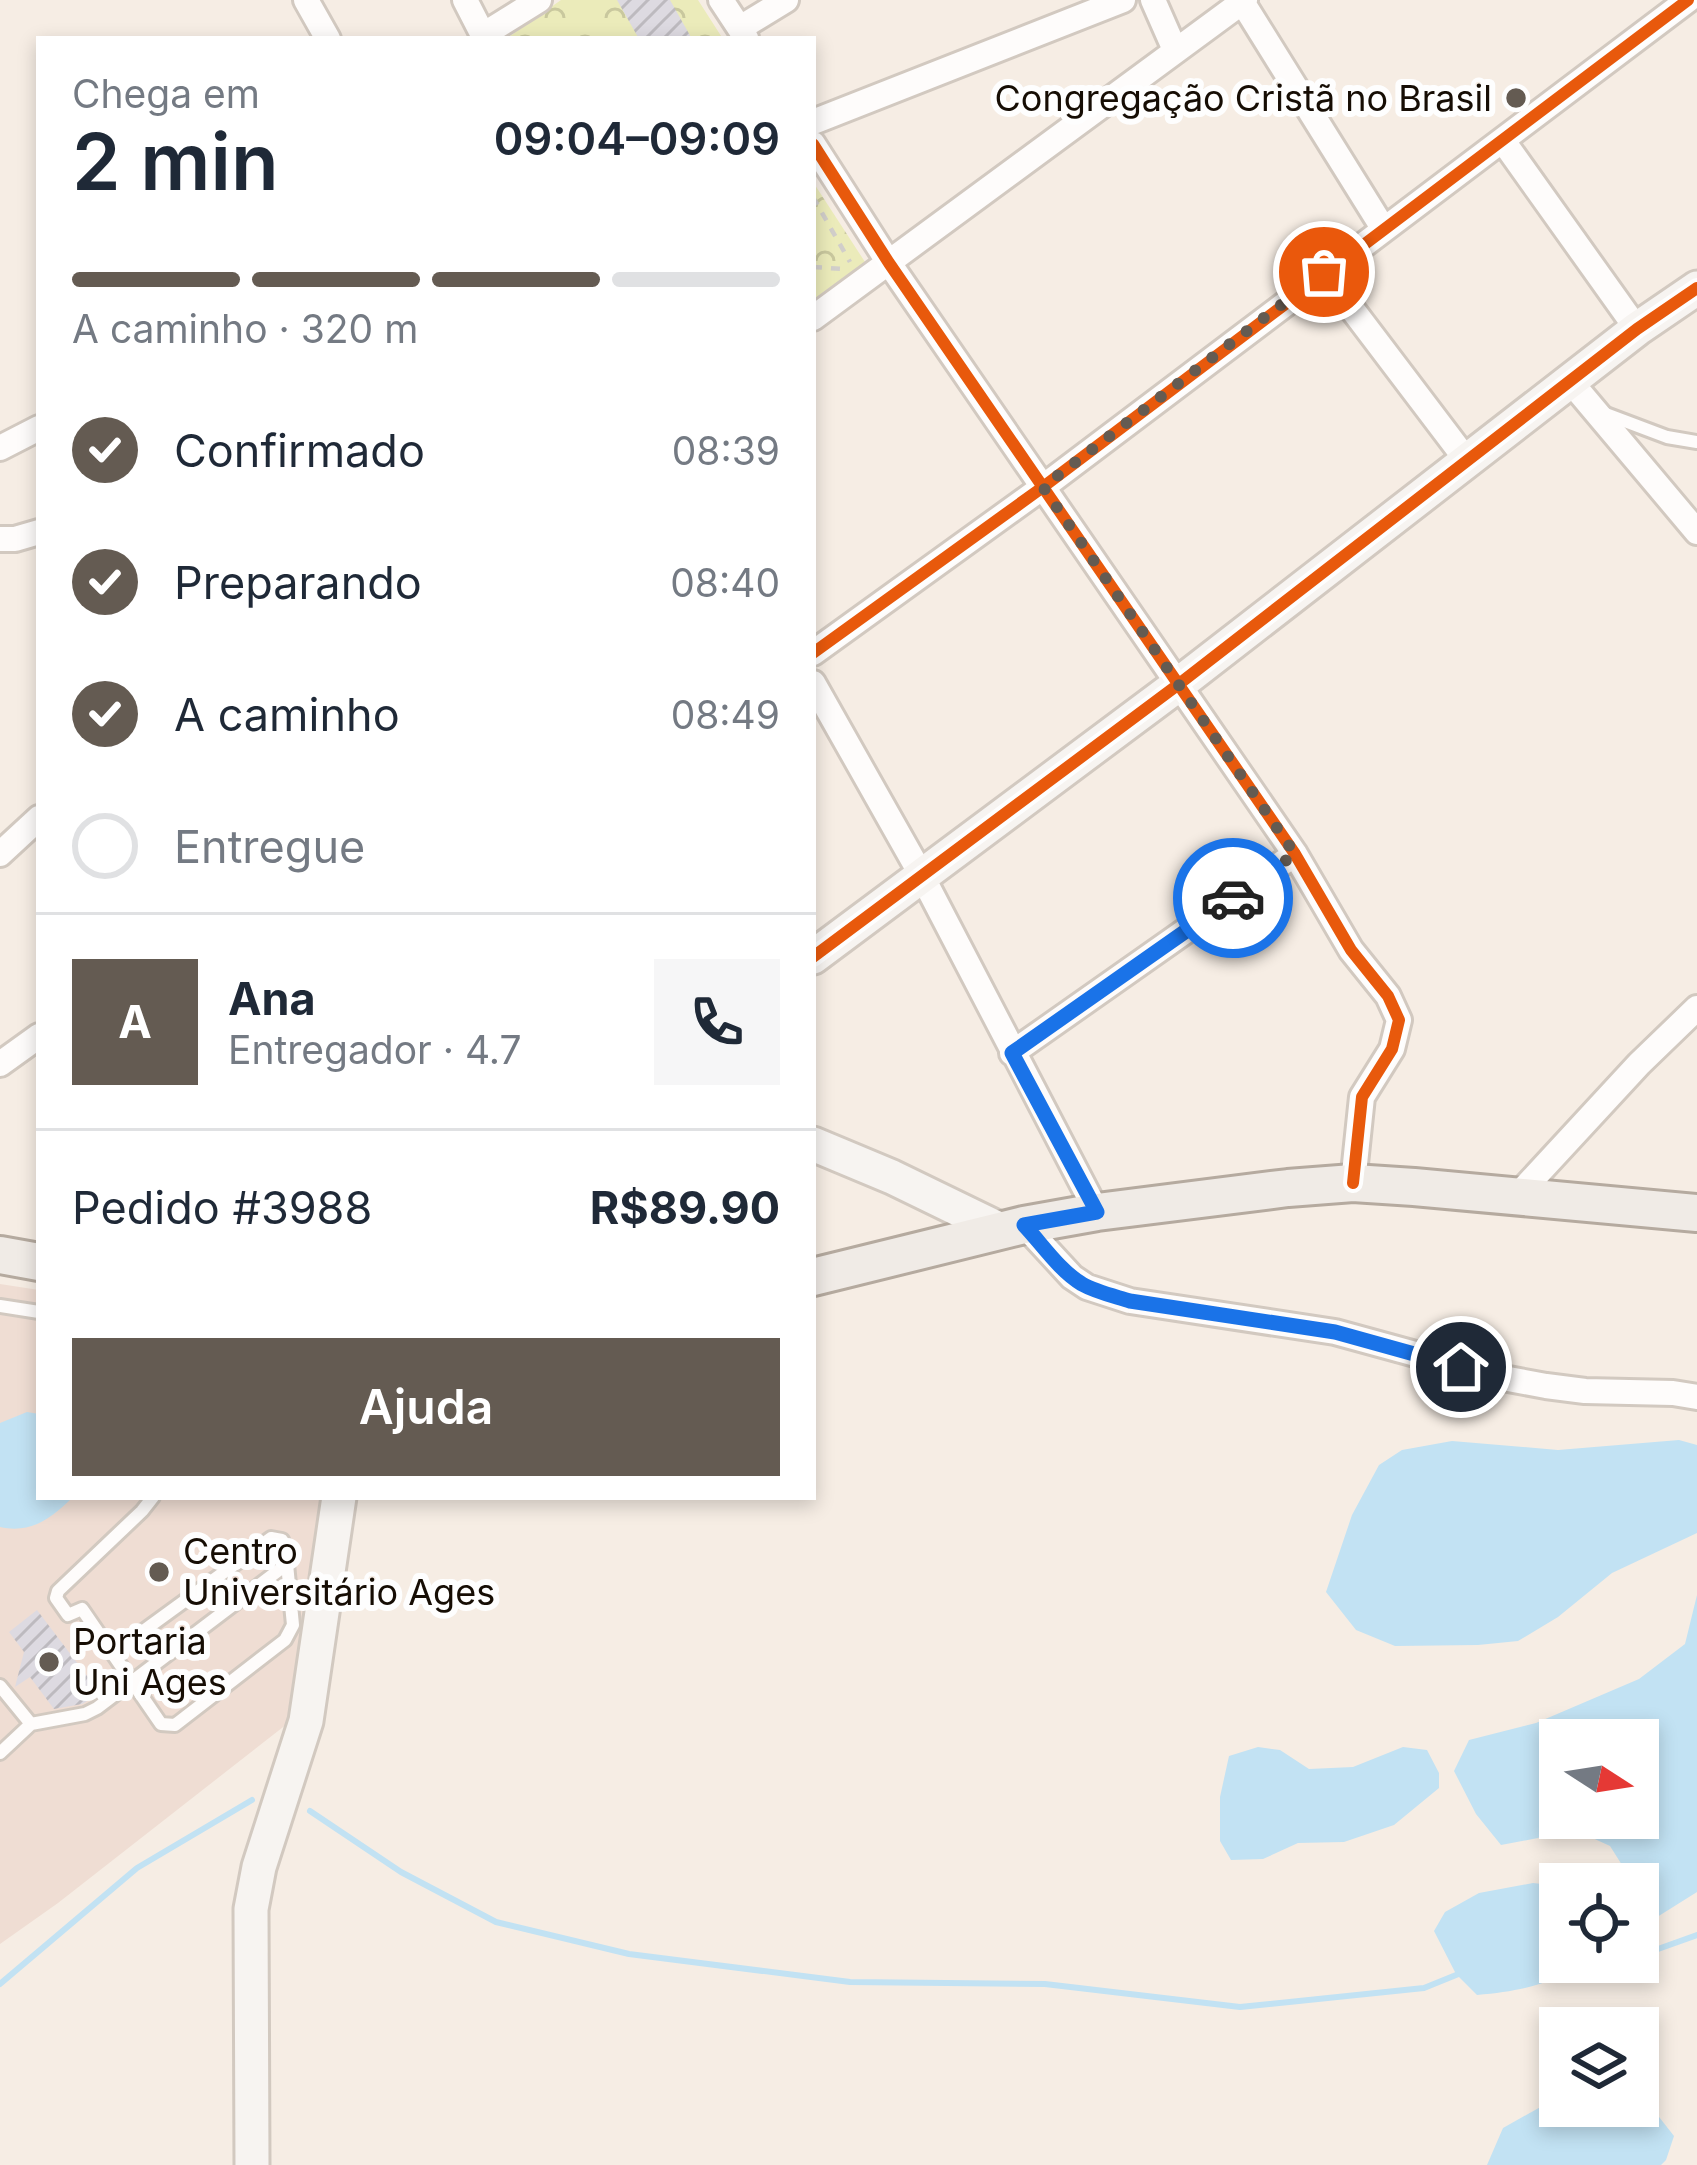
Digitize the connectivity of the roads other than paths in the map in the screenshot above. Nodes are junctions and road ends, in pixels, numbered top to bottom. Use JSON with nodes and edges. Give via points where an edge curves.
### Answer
{"nodes":[{"id":1,"x":306,"y":0,"type":"edge"},
{"id":2,"x":465,"y":0,"type":"edge"},
{"id":3,"x":538,"y":0,"type":"edge"},
{"id":4,"x":722,"y":0,"type":"edge"},
{"id":5,"x":786,"y":0,"type":"edge"},
{"id":6,"x":1123,"y":0,"type":"edge"},
{"id":7,"x":1153,"y":0,"type":"edge"},
{"id":8,"x":1688,"y":0,"type":"edge"},
{"id":9,"x":1243,"y":1,"type":"edge"},
{"id":10,"x":743,"y":33,"type":"edge"},
{"id":11,"x":326,"y":36,"type":"edge"},
{"id":12,"x":483,"y":36,"type":"edge"},
{"id":13,"x":485,"y":36,"type":"edge"},
{"id":14,"x":1175,"y":50,"type":"junction"},
{"id":15,"x":816,"y":121,"type":"edge"},
{"id":16,"x":1503,"y":141,"type":"junction"},
{"id":17,"x":816,"y":149,"type":"edge"},
{"id":18,"x":1383,"y":228,"type":"junction"},
{"id":19,"x":889,"y":263,"type":"junction"},
{"id":20,"x":1324,"y":272,"type":"junction"},
{"id":21,"x":1697,"y":288,"type":"edge"},
{"id":22,"x":816,"y":316,"type":"edge"},
{"id":23,"x":1637,"y":329,"type":"junction"},
{"id":24,"x":1570,"y":381,"type":"junction"},
{"id":25,"x":1594,"y":409,"type":"junction"},
{"id":26,"x":36,"y":430,"type":"edge"},
{"id":27,"x":1697,"y":442,"type":"edge"},
{"id":28,"x":0,"y":448,"type":"edge"},
{"id":29,"x":1468,"y":461,"type":"junction"},
{"id":30,"x":1043,"y":487,"type":"junction"},
{"id":31,"x":1697,"y":532,"type":"edge"},
{"id":32,"x":36,"y":533,"type":"edge"},
{"id":33,"x":0,"y":539,"type":"edge"},
{"id":34,"x":816,"y":651,"type":"edge"},
{"id":35,"x":1179,"y":684,"type":"junction"},
{"id":36,"x":816,"y":688,"type":"edge"},
{"id":37,"x":36,"y":821,"type":"edge"},
{"id":38,"x":0,"y":854,"type":"edge"},
{"id":39,"x":1295,"y":854,"type":"junction"},
{"id":40,"x":922,"y":876,"type":"junction"},
{"id":41,"x":816,"y":956,"type":"edge"},
{"id":42,"x":1697,"y":1008,"type":"edge"},
{"id":43,"x":36,"y":1038,"type":"edge"},
{"id":44,"x":1012,"y":1053,"type":"junction"},
{"id":45,"x":0,"y":1064,"type":"edge"},
{"id":46,"x":816,"y":1145,"type":"edge"},
{"id":47,"x":1353,"y":1184,"type":"junction"},
{"id":48,"x":1517,"y":1196,"type":"junction"},
{"id":49,"x":1097,"y":1212,"type":"junction"},
{"id":50,"x":1697,"y":1213,"type":"edge"},
{"id":51,"x":1013,"y":1228,"type":"junction"},
{"id":52,"x":816,"y":1275,"type":"edge"},
{"id":53,"x":0,"y":1306,"type":"edge"},
{"id":54,"x":36,"y":1312,"type":"edge"},
{"id":55,"x":1697,"y":1397,"type":"edge"},
{"id":56,"x":151,"y":1500,"type":"edge"},
{"id":57,"x":339,"y":1500,"type":"edge"},
{"id":58,"x":287,"y":1564,"type":"junction"},
{"id":59,"x":113,"y":1653,"type":"junction"},
{"id":60,"x":132,"y":1682,"type":"junction"},
{"id":61,"x":0,"y":1686,"type":"edge"},
{"id":62,"x":31,"y":1724,"type":"junction"},
{"id":63,"x":0,"y":1753,"type":"edge"},
{"id":64,"x":252,"y":2165,"type":"edge"}],
"edges":[{"from":1,"to":11,"type":"street"},
{"from":2,"to":12,"type":"street"},
{"from":3,"to":13,"type":"street"},
{"from":4,"to":10,"type":"street"},
{"from":5,"to":10,"type":"street"},
{"from":6,"to":15,"type":"street"},
{"from":7,"to":14,"type":"street"},
{"from":8,"to":16,"type":"street"},
{"from":9,"to":14,"type":"street"},
{"from":9,"to":18,"type":"street"},
{"from":14,"to":19,"type":"street"},
{"from":16,"to":18,"type":"street"},
{"from":16,"to":23,"type":"street"},
{"from":17,"to":19,"type":"street"},
{"from":18,"to":20,"type":"street"},
{"from":19,"to":22,"type":"street"},
{"from":19,"to":30,"type":"street"},
{"from":20,"to":29,"type":"street"},
{"from":20,"to":30,"type":"street"},
{"from":21,"to":23,"type":"street"},
{"from":23,"to":24,"type":"street"},
{"from":24,"to":25,"type":"street"},
{"from":24,"to":29,"type":"street"},
{"from":25,"to":27,"type":"lane"},
{"from":25,"to":31,"type":"street"},
{"from":26,"to":28,"type":"street"},
{"from":29,"to":35,"type":"street"},
{"from":30,"to":34,"type":"street"},
{"from":30,"to":35,"type":"street"},
{"from":32,"to":33,"type":"street"},
{"from":35,"to":39,"type":"street"},
{"from":35,"to":40,"type":"street"},
{"from":36,"to":40,"type":"street"},
{"from":37,"to":38,"type":"street"},
{"from":39,"to":44,"type":"street"},
{"from":39,"to":47,"type":"street","via":[[1399,1020],[1362,1097]]},
{"from":40,"to":41,"type":"street"},
{"from":40,"to":44,"type":"street"},
{"from":42,"to":48,"type":"street"},
{"from":43,"to":45,"type":"street"},
{"from":44,"to":49,"type":"street"},
{"from":46,"to":51,"type":"street"},
{"from":47,"to":48,"type":"main road"},
{"from":47,"to":49,"type":"main road"},
{"from":48,"to":50,"type":"main road"},
{"from":49,"to":51,"type":"main road"},
{"from":51,"to":52,"type":"main road"},
{"from":51,"to":55,"type":"street","via":[[1087,1287],[1130,1301],[1335,1332],[1546,1386]]},
{"from":53,"to":54,"type":"lane"},
{"from":56,"to":59,"type":"lane","via":[[56,1595],[68,1616],[82,1609]]},
{"from":57,"to":64,"type":"street","via":[[306,1721],[251,1909]]},
{"from":58,"to":59,"type":"lane","via":[[282,1540],[271,1538]]},
{"from":58,"to":60,"type":"lane"},
{"from":58,"to":60,"type":"lane","via":[[293,1625],[285,1640],[175,1724],[161,1724]]},
{"from":59,"to":60,"type":"lane"},
{"from":60,"to":62,"type":"lane","via":[[92,1711]]},
{"from":61,"to":62,"type":"lane"},
{"from":62,"to":63,"type":"lane"}]}
